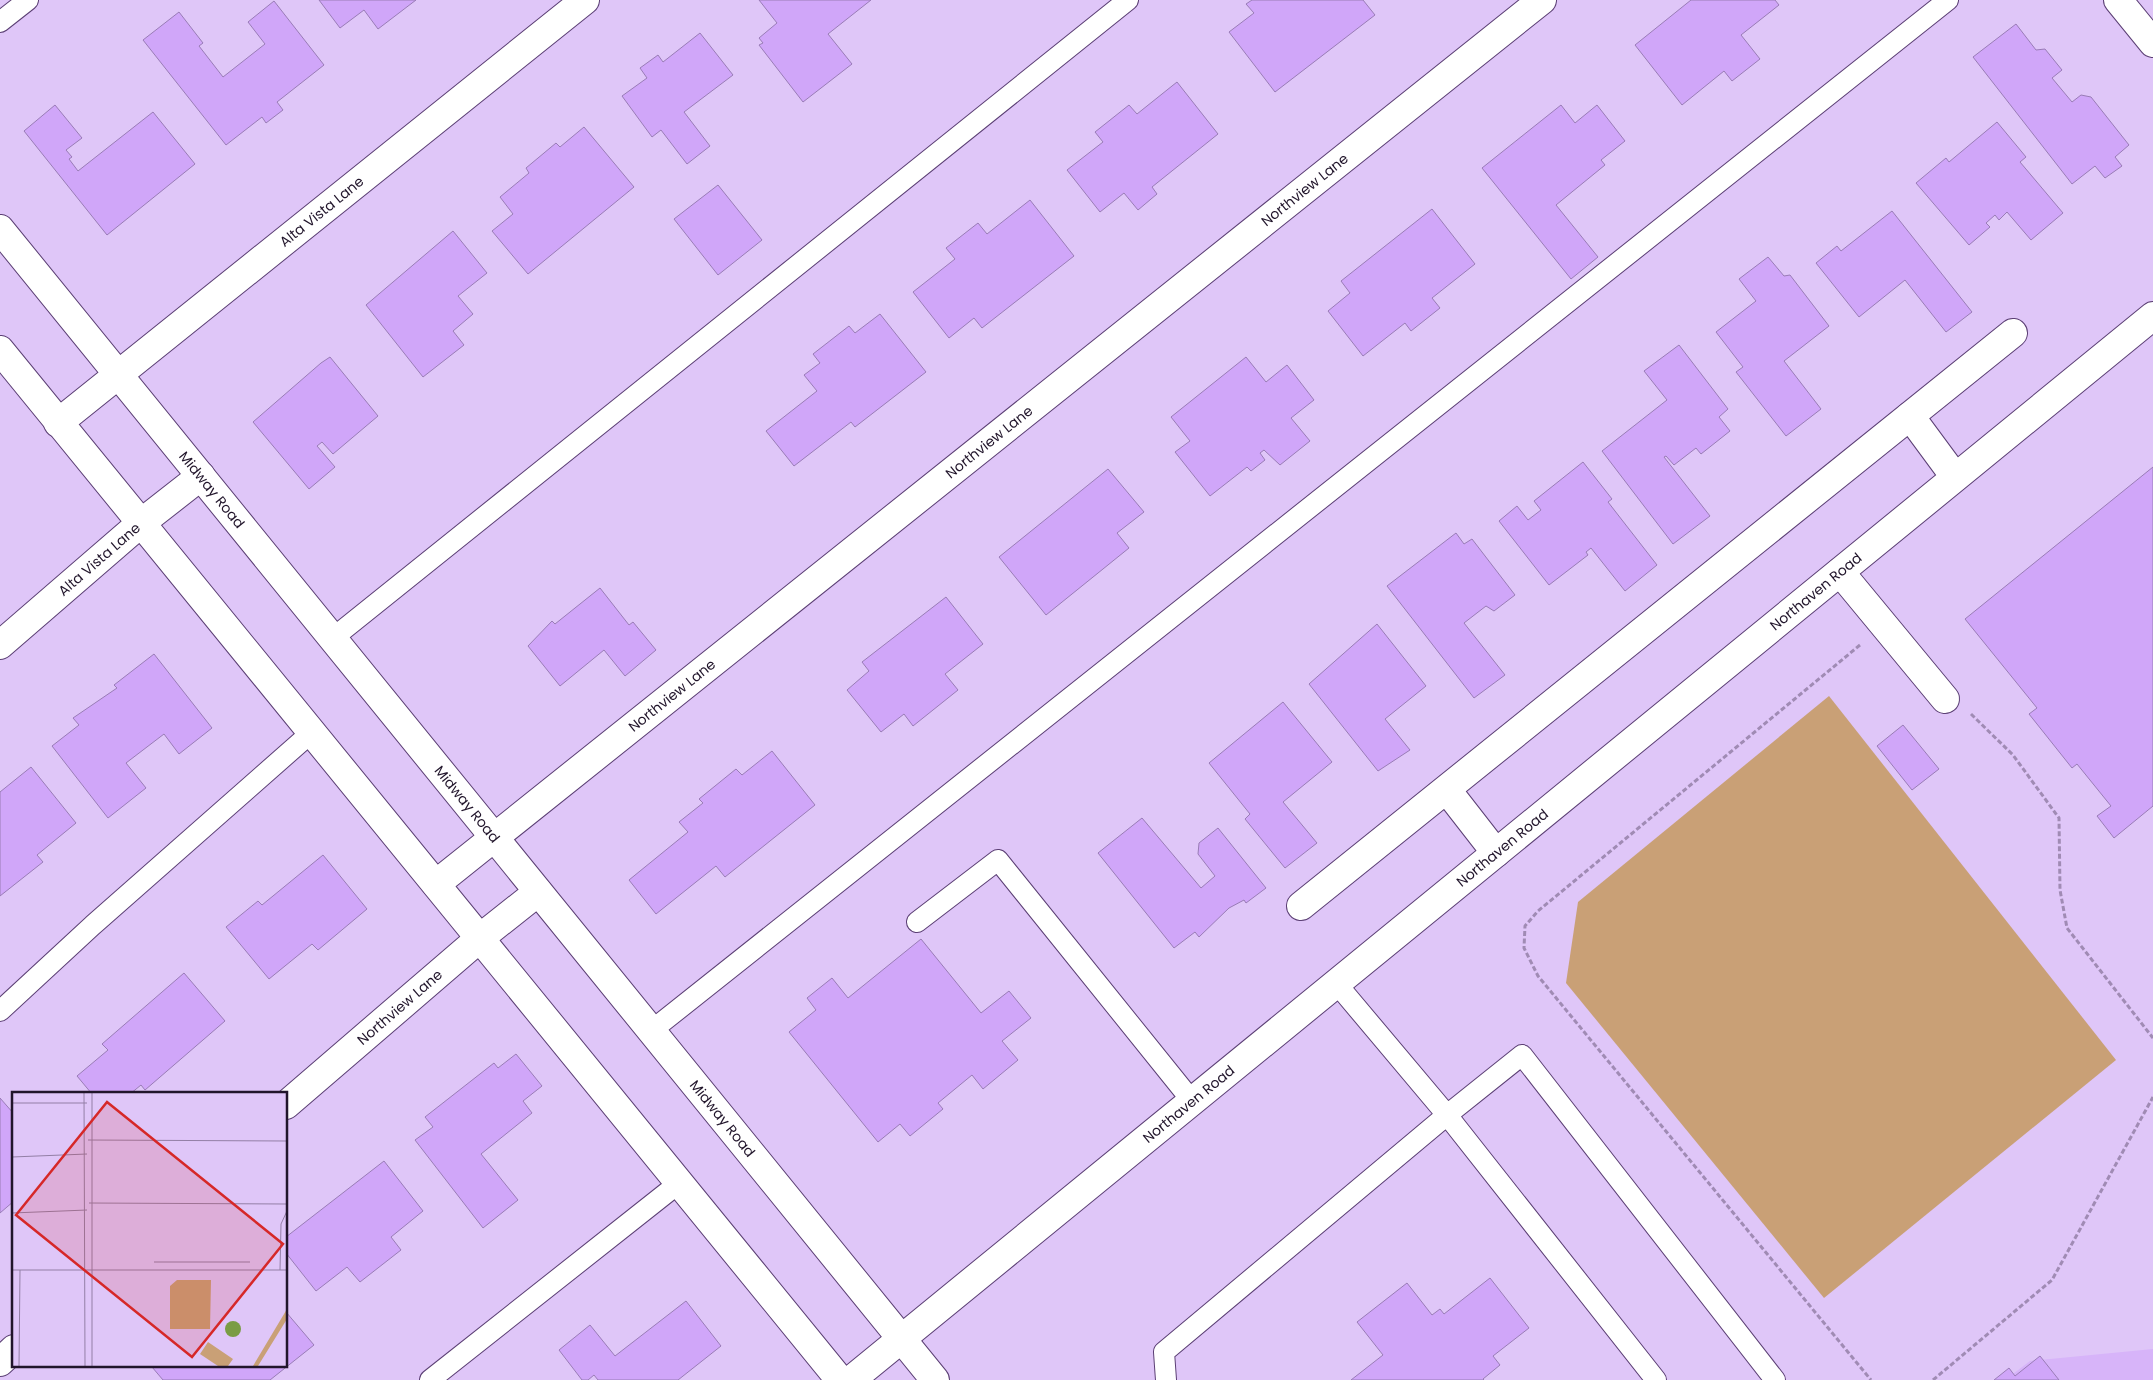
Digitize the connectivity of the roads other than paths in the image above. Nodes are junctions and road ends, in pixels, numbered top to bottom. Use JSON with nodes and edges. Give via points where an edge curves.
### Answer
{"nodes":[{"id":1,"x":28,"y":0,"type":"edge"},
{"id":2,"x":585,"y":0,"type":"edge"},
{"id":3,"x":1128,"y":0,"type":"edge"},
{"id":4,"x":1542,"y":0,"type":"edge"},
{"id":5,"x":1948,"y":0,"type":"edge"},
{"id":6,"x":2118,"y":0,"type":"edge"},
{"id":7,"x":0,"y":22,"type":"edge"},
{"id":8,"x":2153,"y":43,"type":"edge"},
{"id":9,"x":0,"y":229,"type":"edge"},
{"id":10,"x":2153,"y":316,"type":"edge"},
{"id":11,"x":2012,"y":333,"type":"dead end"},
{"id":12,"x":0,"y":350,"type":"edge"},
{"id":13,"x":118,"y":374,"type":"junction"},
{"id":14,"x":1910,"y":416,"type":"junction"},
{"id":15,"x":58,"y":423,"type":"junction"},
{"id":16,"x":201,"y":476,"type":"junction"},
{"id":17,"x":1956,"y":477,"type":"junction"},
{"id":18,"x":141,"y":523,"type":"junction"},
{"id":19,"x":1840,"y":572,"type":"junction"},
{"id":20,"x":333,"y":638,"type":"junction"},
{"id":21,"x":0,"y":646,"type":"edge"},
{"id":22,"x":1945,"y":699,"type":"road end"},
{"id":23,"x":312,"y":732,"type":"junction"},
{"id":24,"x":1447,"y":790,"type":"junction"},
{"id":25,"x":495,"y":838,"type":"junction"},
{"id":26,"x":1496,"y":853,"type":"junction"},
{"id":27,"x":436,"y":884,"type":"junction"},
{"id":28,"x":538,"y":892,"type":"junction"},
{"id":29,"x":1301,"y":906,"type":"dead end"},
{"id":30,"x":917,"y":922,"type":"dead end"},
{"id":31,"x":480,"y":938,"type":"junction"},
{"id":32,"x":1336,"y":983,"type":"junction"},
{"id":33,"x":0,"y":1011,"type":"edge"},
{"id":34,"x":651,"y":1031,"type":"junction"},
{"id":35,"x":1192,"y":1102,"type":"junction"},
{"id":36,"x":288,"y":1103,"type":"edge"},
{"id":37,"x":1447,"y":1115,"type":"junction"},
{"id":38,"x":678,"y":1182,"type":"junction"},
{"id":39,"x":901,"y":1339,"type":"junction"},
{"id":40,"x":12,"y":1351,"type":"edge"},
{"id":41,"x":0,"y":1362,"type":"edge"},
{"id":42,"x":430,"y":1380,"type":"edge"},
{"id":43,"x":840,"y":1380,"type":"edge"},
{"id":44,"x":851,"y":1380,"type":"edge"},
{"id":45,"x":935,"y":1380,"type":"edge"},
{"id":46,"x":1166,"y":1380,"type":"edge"},
{"id":47,"x":1656,"y":1380,"type":"edge"},
{"id":48,"x":1775,"y":1380,"type":"edge"}],
"edges":[{"from":1,"to":7,"type":"lane"},
{"from":2,"to":13,"type":"street","name":"Alta Vista Lane"},
{"from":3,"to":20,"type":"lane"},
{"from":4,"to":25,"type":"street","name":"Northview Lane"},
{"from":5,"to":34,"type":"lane"},
{"from":6,"to":8,"type":"street"},
{"from":9,"to":13,"type":"street","name":"Midway Road"},
{"from":10,"to":17,"type":"street","name":"Northaven Road"},
{"from":11,"to":14,"type":"street"},
{"from":12,"to":15,"type":"street"},
{"from":13,"to":15,"type":"street","name":"Alta Vista Lane"},
{"from":13,"to":16,"type":"street","name":"Midway Road"},
{"from":14,"to":17,"type":"street"},
{"from":14,"to":24,"type":"street"},
{"from":15,"to":18,"type":"street"},
{"from":16,"to":18,"type":"street","name":"Alta Vista Lane"},
{"from":16,"to":20,"type":"street","name":"Midway Road"},
{"from":17,"to":19,"type":"street","name":"Northaven Road"},
{"from":18,"to":21,"type":"street","name":"Alta Vista Lane"},
{"from":18,"to":23,"type":"street"},
{"from":19,"to":22,"type":"street"},
{"from":19,"to":26,"type":"street","name":"Northaven Road"},
{"from":20,"to":25,"type":"street","name":"Midway Road"},
{"from":23,"to":27,"type":"street"},
{"from":23,"to":33,"type":"lane"},
{"from":24,"to":26,"type":"street"},
{"from":24,"to":29,"type":"street"},
{"from":25,"to":27,"type":"street","name":"Northview Lane"},
{"from":25,"to":28,"type":"street","name":"Midway Road"},
{"from":26,"to":32,"type":"street","name":"Northaven Road"},
{"from":27,"to":31,"type":"street"},
{"from":28,"to":31,"type":"street","name":"Northview Lane"},
{"from":28,"to":34,"type":"street","name":"Midway Road"},
{"from":30,"to":35,"type":"lane","via":[[998,860]]},
{"from":31,"to":36,"type":"street","name":"Northview Lane"},
{"from":31,"to":38,"type":"street"},
{"from":32,"to":35,"type":"street","name":"Northaven Road"},
{"from":32,"to":37,"type":"lane"},
{"from":34,"to":39,"type":"street","name":"Midway Road"},
{"from":35,"to":39,"type":"street","name":"Northaven Road"},
{"from":37,"to":46,"type":"lane","via":[[1164,1352]]},
{"from":37,"to":47,"type":"lane"},
{"from":37,"to":48,"type":"lane","via":[[1522,1055]]},
{"from":38,"to":42,"type":"lane"},
{"from":38,"to":43,"type":"street"},
{"from":39,"to":44,"type":"street","name":"Northaven Road"},
{"from":39,"to":45,"type":"street","name":"Midway Road"},
{"from":40,"to":41,"type":"street"}]}
